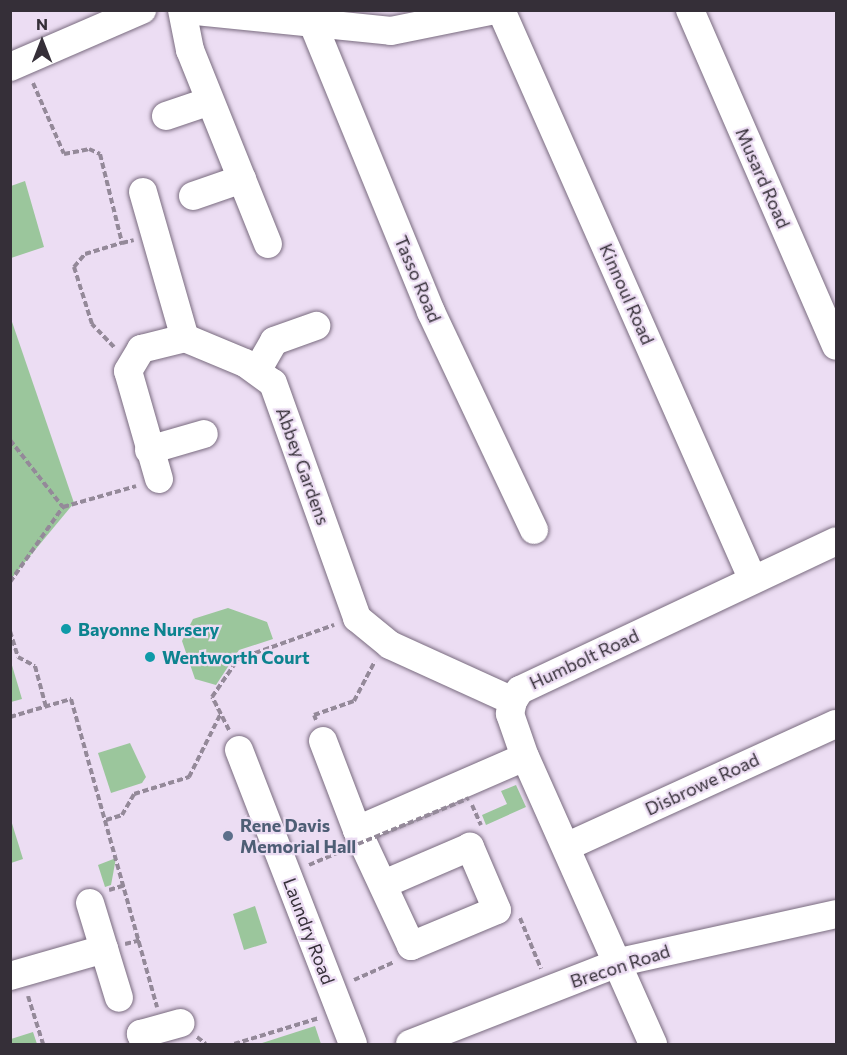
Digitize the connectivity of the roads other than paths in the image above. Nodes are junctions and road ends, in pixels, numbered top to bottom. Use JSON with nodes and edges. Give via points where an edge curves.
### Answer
{"nodes":[{"id":1,"x":184,"y":10,"type":"edge"},
{"id":2,"x":495,"y":10,"type":"edge"},
{"id":3,"x":501,"y":10,"type":"edge"},
{"id":4,"x":690,"y":10,"type":"edge"},
{"id":5,"x":129,"y":12,"type":"edge"},
{"id":6,"x":365,"y":21,"type":"edge"},
{"id":7,"x":313,"y":24,"type":"junction"},
{"id":8,"x":16,"y":64,"type":"edge"},
{"id":9,"x":210,"y":101,"type":"junction"},
{"id":10,"x":166,"y":116,"type":"dead end"},
{"id":11,"x":242,"y":179,"type":"junction"},
{"id":12,"x":143,"y":192,"type":"dead end"},
{"id":13,"x":193,"y":196,"type":"dead end"},
{"id":14,"x":268,"y":244,"type":"dead end"},
{"id":15,"x":316,"y":326,"type":"dead end"},
{"id":16,"x":185,"y":338,"type":"junction"},
{"id":17,"x":837,"y":346,"type":"edge"},
{"id":18,"x":258,"y":369,"type":"junction"},
{"id":19,"x":204,"y":434,"type":"dead end"},
{"id":20,"x":149,"y":450,"type":"junction"},
{"id":21,"x":159,"y":479,"type":"road end"},
{"id":22,"x":534,"y":530,"type":"dead end"},
{"id":23,"x":837,"y":541,"type":"edge"},
{"id":24,"x":752,"y":578,"type":"junction"},
{"id":25,"x":513,"y":701,"type":"junction"},
{"id":26,"x":837,"y":723,"type":"edge"},
{"id":27,"x":319,"y":728,"type":"road end"},
{"id":28,"x":239,"y":750,"type":"road end"},
{"id":29,"x":525,"y":757,"type":"junction"},
{"id":30,"x":357,"y":837,"type":"junction"},
{"id":31,"x":568,"y":846,"type":"junction"},
{"id":32,"x":384,"y":884,"type":"dead end"},
{"id":33,"x":90,"y":903,"type":"dead end"},
{"id":34,"x":837,"y":914,"type":"edge"},
{"id":35,"x":104,"y":949,"type":"junction"},
{"id":36,"x":620,"y":962,"type":"junction"},
{"id":37,"x":15,"y":974,"type":"edge"},
{"id":38,"x":119,"y":998,"type":"dead end"},
{"id":39,"x":353,"y":1044,"type":"edge"},
{"id":40,"x":410,"y":1044,"type":"edge"},
{"id":41,"x":653,"y":1044,"type":"edge"}],
"edges":[{"from":1,"to":7,"type":"street"},
{"from":1,"to":9,"type":"street","via":[[190,50]]},
{"from":2,"to":6,"type":"street","via":[[405,29]]},
{"from":3,"to":24,"type":"street","name":"Kinnoul Road"},
{"from":4,"to":17,"type":"street","name":"Musard Road"},
{"from":5,"to":8,"type":"street"},
{"from":6,"to":7,"type":"street"},
{"from":7,"to":22,"type":"street","name":"Tasso Road","via":[[431,312]]},
{"from":9,"to":10,"type":"street"},
{"from":9,"to":11,"type":"street"},
{"from":11,"to":13,"type":"street"},
{"from":11,"to":14,"type":"street"},
{"from":12,"to":16,"type":"street"},
{"from":15,"to":18,"type":"street","via":[[274,341]]},
{"from":16,"to":18,"type":"street","name":"Abbey Gardens"},
{"from":16,"to":20,"type":"street","via":[[141,349],[131,360],[130,383]]},
{"from":18,"to":25,"type":"street","name":"Abbey Gardens","via":[[273,383],[357,618],[385,642]]},
{"from":19,"to":20,"type":"street"},
{"from":20,"to":21,"type":"street"},
{"from":23,"to":24,"type":"street","name":"Humbolt Road"},
{"from":24,"to":25,"type":"street","name":"Humbolt Road","via":[[520,690]]},
{"from":25,"to":29,"type":"street","name":"Humbolt Road","via":[[510,714]]},
{"from":26,"to":31,"type":"street","name":"Disbrowe Road"},
{"from":27,"to":30,"type":"street"},
{"from":28,"to":39,"type":"street","name":"Laundry Road"},
{"from":29,"to":30,"type":"street"},
{"from":29,"to":31,"type":"street","name":"Humbolt Road"},
{"from":30,"to":32,"type":"street"},
{"from":31,"to":36,"type":"street","name":"Humbolt Road"},
{"from":33,"to":35,"type":"street"},
{"from":34,"to":36,"type":"street","name":"Brecon Road"},
{"from":35,"to":37,"type":"street"},
{"from":35,"to":38,"type":"street"},
{"from":36,"to":40,"type":"street","name":"Brecon Road"},
{"from":36,"to":41,"type":"street","name":"Humbolt Road"}]}
